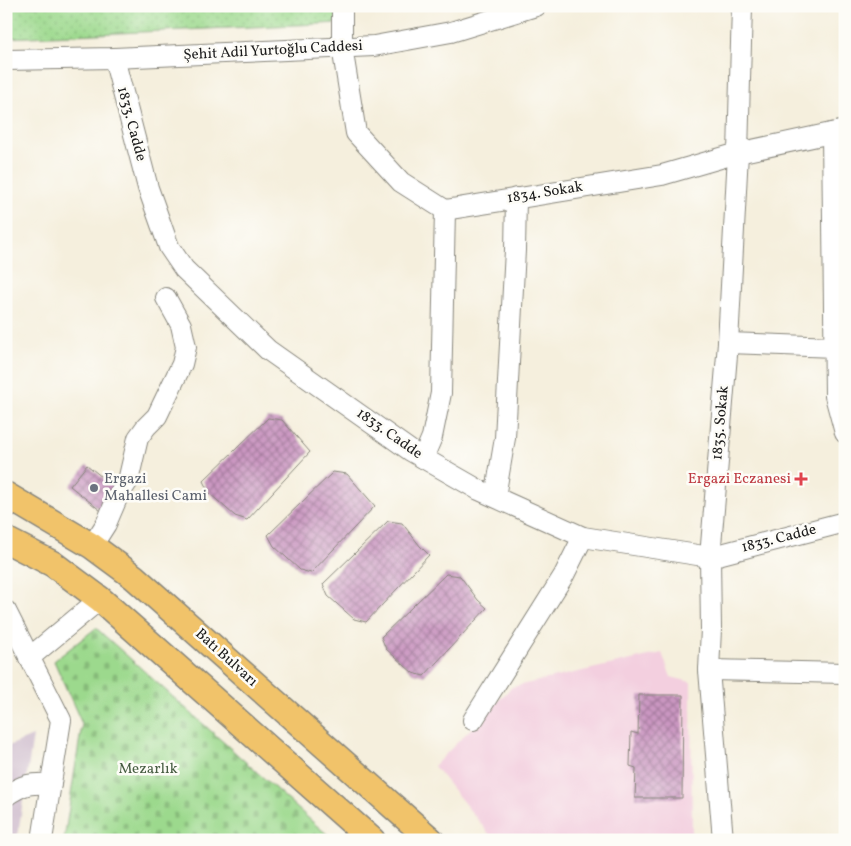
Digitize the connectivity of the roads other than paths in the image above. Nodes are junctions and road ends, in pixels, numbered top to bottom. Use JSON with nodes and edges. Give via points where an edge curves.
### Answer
{"nodes":[{"id":1,"x":342,"y":6,"type":"edge"},
{"id":2,"x":536,"y":6,"type":"edge"},
{"id":3,"x":742,"y":6,"type":"edge"},
{"id":4,"x":342,"y":47,"type":"junction"},
{"id":5,"x":114,"y":58,"type":"junction"},
{"id":6,"x":6,"y":60,"type":"edge"},
{"id":7,"x":838,"y":131,"type":"edge"},
{"id":8,"x":738,"y":153,"type":"junction"},
{"id":9,"x":516,"y":198,"type":"junction"},
{"id":10,"x":445,"y":210,"type":"junction"},
{"id":11,"x":166,"y":298,"type":"dead end"},
{"id":12,"x":728,"y":343,"type":"junction"},
{"id":13,"x":834,"y":347,"type":"junction"},
{"id":14,"x":845,"y":434,"type":"edge"},
{"id":15,"x":423,"y":458,"type":"junction"},
{"id":16,"x":6,"y":495,"type":"edge"},
{"id":17,"x":495,"y":497,"type":"junction"},
{"id":18,"x":845,"y":522,"type":"edge"},
{"id":19,"x":583,"y":537,"type":"junction"},
{"id":20,"x":6,"y":540,"type":"edge"},
{"id":21,"x":92,"y":546,"type":"junction"},
{"id":22,"x":710,"y":557,"type":"junction"},
{"id":23,"x":100,"y":599,"type":"junction"},
{"id":24,"x":6,"y":611,"type":"edge"},
{"id":25,"x":29,"y":658,"type":"junction"},
{"id":26,"x":708,"y":670,"type":"junction"},
{"id":27,"x":845,"y":673,"type":"edge"},
{"id":28,"x":473,"y":720,"type":"dead end"},
{"id":29,"x":51,"y":784,"type":"junction"},
{"id":30,"x":6,"y":796,"type":"edge"},
{"id":31,"x":42,"y":840,"type":"edge"},
{"id":32,"x":372,"y":840,"type":"edge"},
{"id":33,"x":431,"y":840,"type":"edge"},
{"id":34,"x":723,"y":840,"type":"edge"}],
"edges":[{"from":1,"to":4,"type":"street"},
{"from":2,"to":4,"type":"street","name":"Şehit Adil Yurtoğlu Caddesi","via":[[451,32],[374,46]]},
{"from":3,"to":8,"type":"street","name":"1835. Sokak"},
{"from":4,"to":5,"type":"street","name":"Şehit Adil Yurtoğlu Caddesi"},
{"from":4,"to":10,"type":"street","via":[[356,133],[401,182]]},
{"from":5,"to":6,"type":"street","name":"Şehit Adil Yurtoğlu Caddesi"},
{"from":5,"to":15,"type":"street","name":"1833. Cadde","via":[[148,188],[169,247],[184,270],[268,350]]},
{"from":7,"to":8,"type":"street","name":"1834. Sokak"},
{"from":7,"to":13,"type":"street"},
{"from":8,"to":9,"type":"street","name":"1834. Sokak","via":[[662,174]]},
{"from":8,"to":12,"type":"street","name":"1835. Sokak"},
{"from":9,"to":10,"type":"street","name":"1834. Sokak"},
{"from":9,"to":17,"type":"street","via":[[505,438]]},
{"from":10,"to":15,"type":"street","via":[[441,393],[432,437]]},
{"from":11,"to":21,"type":"street","via":[[181,324],[186,348],[182,364],[157,416],[138,438],[128,481]]},
{"from":12,"to":13,"type":"street"},
{"from":12,"to":22,"type":"street","name":"1835. Sokak"},
{"from":13,"to":14,"type":"street","via":[[835,396]]},
{"from":15,"to":17,"type":"street","name":"1833. Cadde"},
{"from":16,"to":21,"type":"main road","name":"Batı Bulvarı"},
{"from":17,"to":19,"type":"street","name":"1833. Cadde"},
{"from":18,"to":22,"type":"street","name":"1833. Cadde"},
{"from":19,"to":22,"type":"street","name":"1833. Cadde"},
{"from":19,"to":28,"type":"street","via":[[564,575]]},
{"from":20,"to":23,"type":"main road","via":[[53,564]]},
{"from":21,"to":33,"type":"main road","name":"Batı Bulvarı","via":[[134,577]]},
{"from":22,"to":26,"type":"street","name":"1835. Sokak"},
{"from":23,"to":25,"type":"street"},
{"from":23,"to":32,"type":"main road"},
{"from":24,"to":25,"type":"street"},
{"from":25,"to":29,"type":"street","via":[[61,720]]},
{"from":26,"to":27,"type":"street"},
{"from":26,"to":34,"type":"street","name":"1835. Sokak"},
{"from":29,"to":30,"type":"street","via":[[27,785]]},
{"from":29,"to":31,"type":"street"}]}
